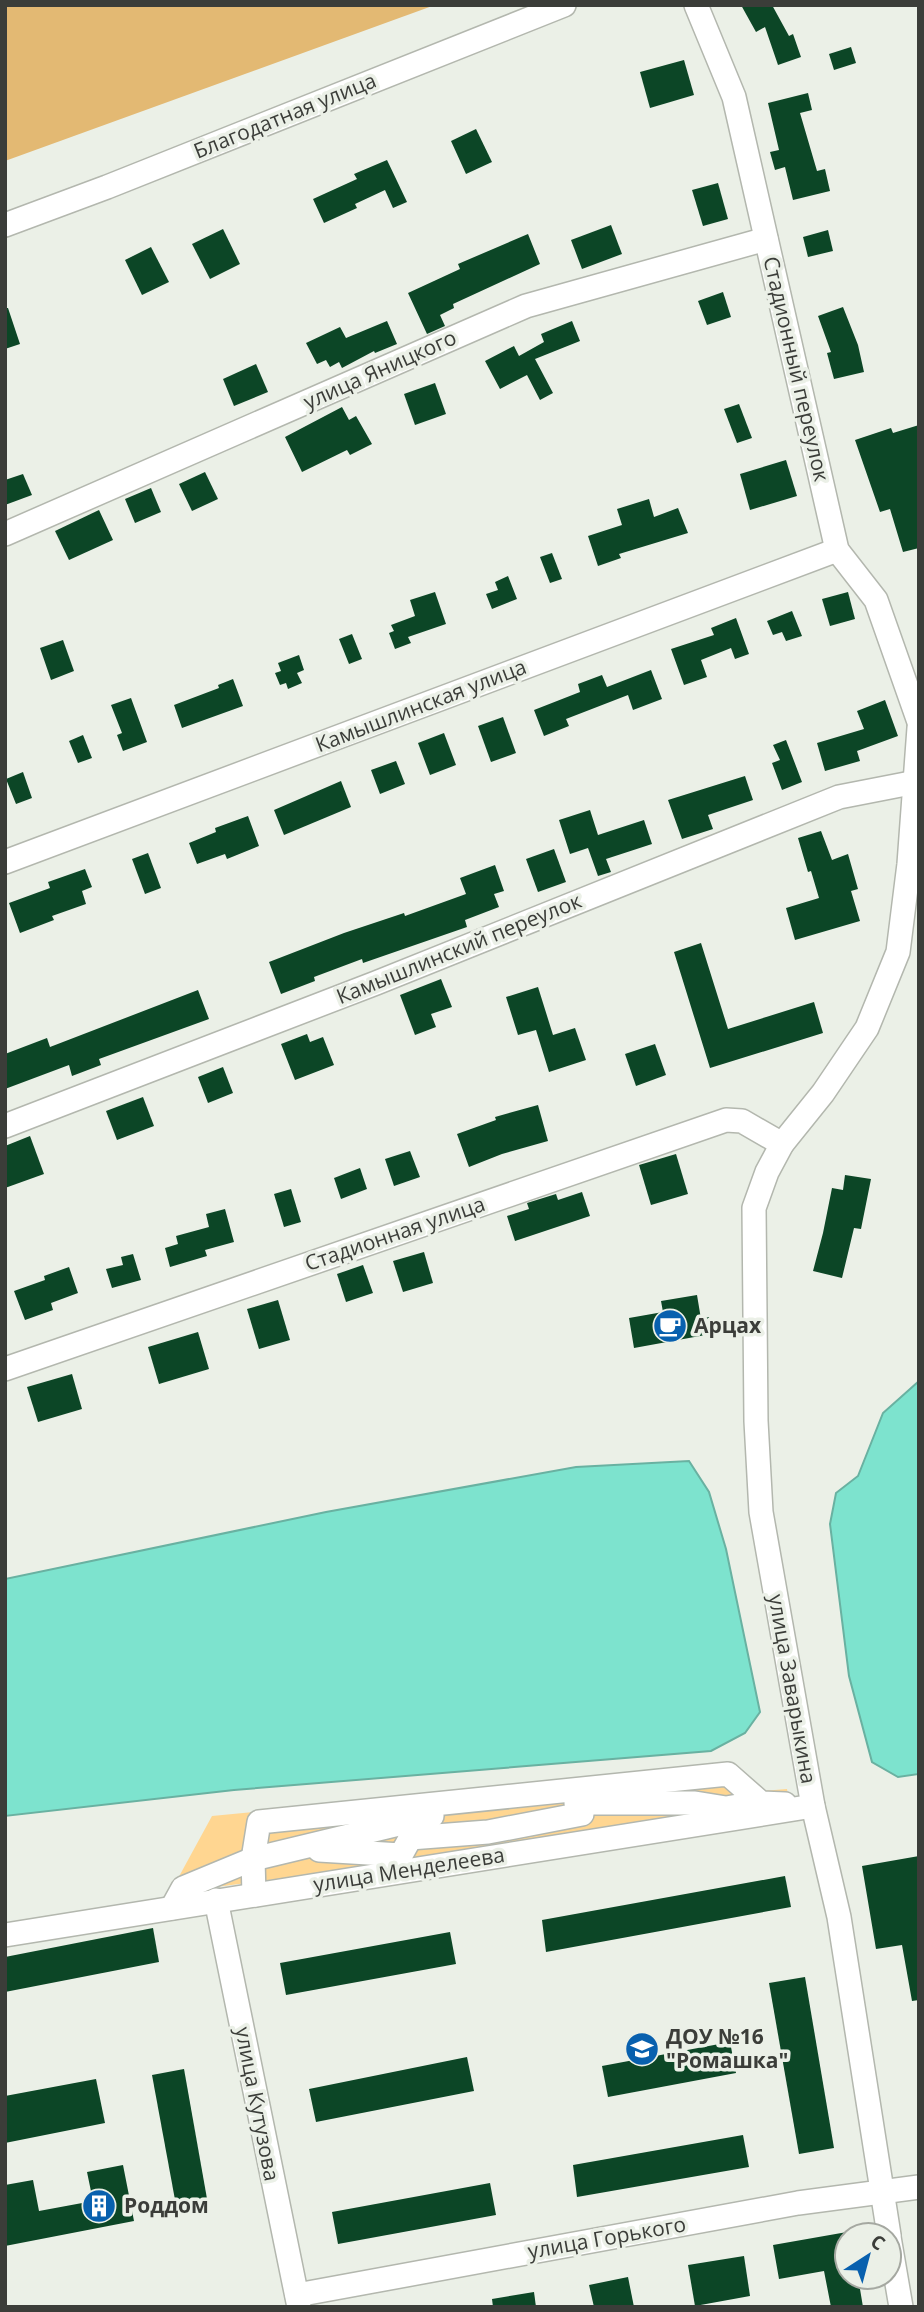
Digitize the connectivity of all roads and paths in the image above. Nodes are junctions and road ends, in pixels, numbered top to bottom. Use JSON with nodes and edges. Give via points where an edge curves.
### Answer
{"nodes":[{"id":1,"x":564,"y":5,"type":"edge"},
{"id":2,"x":696,"y":5,"type":"edge"},
{"id":3,"x":5,"y":225,"type":"edge"},
{"id":4,"x":766,"y":239,"type":"junction"},
{"id":5,"x":5,"y":534,"type":"edge"},
{"id":6,"x":837,"y":550,"type":"junction"},
{"id":7,"x":919,"y":722,"type":"edge"},
{"id":8,"x":919,"y":728,"type":"edge"},
{"id":9,"x":916,"y":782,"type":"junction"},
{"id":10,"x":5,"y":862,"type":"edge"},
{"id":11,"x":5,"y":1126,"type":"edge"},
{"id":12,"x":782,"y":1144,"type":"junction"},
{"id":13,"x":5,"y":1368,"type":"edge"},
{"id":14,"x":484,"y":1799,"type":"junction"},
{"id":15,"x":761,"y":1803,"type":"junction"},
{"id":16,"x":813,"y":1805,"type":"junction"},
{"id":17,"x":575,"y":1808,"type":"junction"},
{"id":18,"x":415,"y":1829,"type":"junction"},
{"id":19,"x":253,"y":1859,"type":"junction"},
{"id":20,"x":254,"y":1895,"type":"junction"},
{"id":21,"x":216,"y":1900,"type":"junction"},
{"id":22,"x":172,"y":1908,"type":"junction"},
{"id":23,"x":5,"y":1936,"type":"edge"},
{"id":24,"x":919,"y":2187,"type":"edge"},
{"id":25,"x":881,"y":2193,"type":"junction"},
{"id":26,"x":886,"y":2221,"type":"edge"},
{"id":27,"x":298,"y":2301,"type":"edge"}],
"edges":[{"from":1,"to":3,"type":"street","name":"Благодатная улица"},
{"from":2,"to":4,"type":"street","name":"Стадионный переулок","via":[[734,97]]},
{"from":4,"to":5,"type":"street","name":"улица Яницкого","via":[[526,306]]},
{"from":4,"to":6,"type":"street","name":"Стадионный переулок"},
{"from":6,"to":7,"type":"street","name":"Стадионный переулок","via":[[876,600]]},
{"from":6,"to":10,"type":"street","name":"Камышлинская улица"},
{"from":8,"to":9,"type":"street"},
{"from":9,"to":11,"type":"street","name":"Камышлинский переулок","via":[[839,797]]},
{"from":9,"to":12,"type":"street","via":[[898,953],[867,1028]]},
{"from":12,"to":13,"type":"street","name":"Стадионная улица","via":[[742,1121],[726,1120]]},
{"from":12,"to":16,"type":"street","name":"улица Заварыкина","via":[[754,1208],[756,1421],[761,1512]]},
{"from":14,"to":15,"type":"street","via":[[728,1774]]},
{"from":14,"to":17,"type":"street"},
{"from":14,"to":18,"type":"street"},
{"from":14,"to":19,"type":"street","via":[[259,1822]]},
{"from":15,"to":16,"type":"street"},
{"from":15,"to":17,"type":"street","via":[[726,1808]]},
{"from":16,"to":20,"type":"street","name":"улица Менделеева"},
{"from":16,"to":25,"type":"street","name":"улица Заварыкина","via":[[839,1917]]},
{"from":17,"to":18,"type":"street","via":[[488,1832]]},
{"from":18,"to":19,"type":"street","via":[[401,1855],[291,1848]]},
{"from":19,"to":20,"type":"street"},
{"from":19,"to":22,"type":"street","via":[[183,1888]]},
{"from":20,"to":21,"type":"street","name":"улица Менделеева"},
{"from":21,"to":22,"type":"street","name":"улица Менделеева"},
{"from":21,"to":27,"type":"street","name":"улица Кутузова"},
{"from":22,"to":23,"type":"street","name":"улица Менделеева"},
{"from":24,"to":25,"type":"street","name":"улица Горького"},
{"from":25,"to":26,"type":"street","name":"улица Заварыкина"},
{"from":25,"to":27,"type":"street","name":"улица Горького","via":[[798,2203]]}]}
